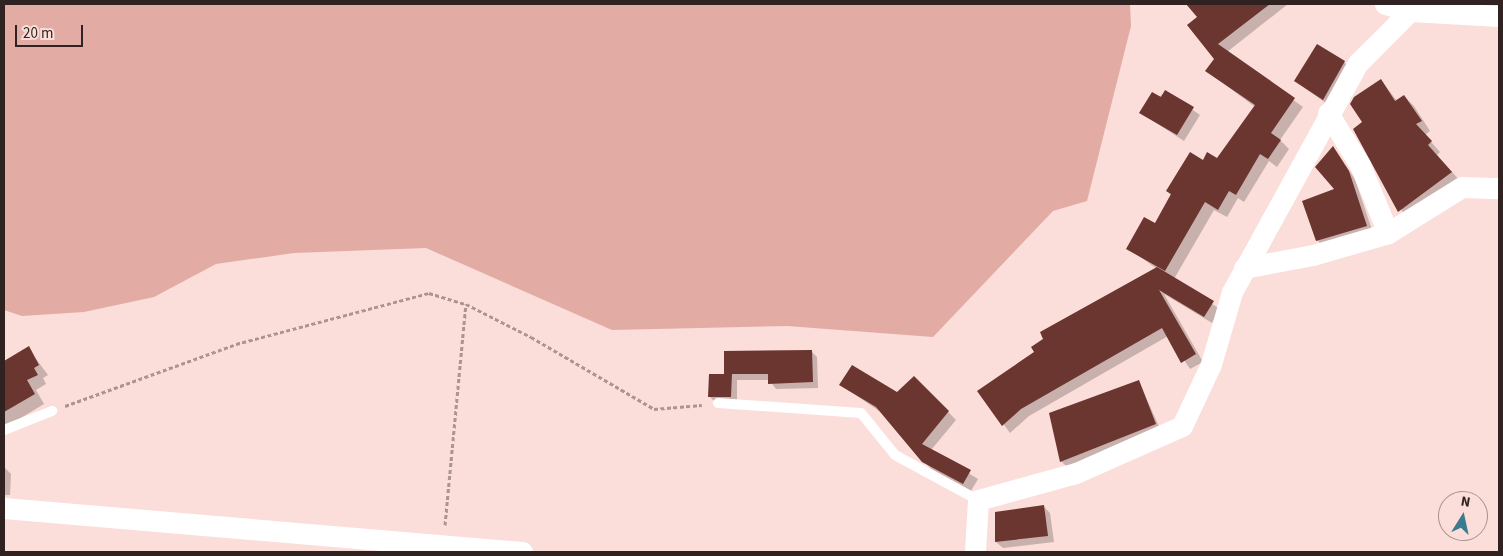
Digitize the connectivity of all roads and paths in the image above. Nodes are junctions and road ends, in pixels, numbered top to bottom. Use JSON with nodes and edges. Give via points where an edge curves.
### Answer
{"nodes":[{"id":1,"x":1385,"y":4,"type":"edge"},
{"id":2,"x":1410,"y":11,"type":"junction"},
{"id":3,"x":1499,"y":16,"type":"edge"},
{"id":4,"x":1328,"y":113,"type":"junction"},
{"id":5,"x":1499,"y":188,"type":"edge"},
{"id":6,"x":1388,"y":233,"type":"junction"},
{"id":7,"x":1244,"y":268,"type":"junction"},
{"id":8,"x":466,"y":304,"type":"junction"},
{"id":9,"x":718,"y":403,"type":"joint"},
{"id":10,"x":52,"y":411,"type":"joint"},
{"id":11,"x":4,"y":430,"type":"edge"},
{"id":12,"x":978,"y":500,"type":"junction"},
{"id":13,"x":4,"y":508,"type":"edge"},
{"id":14,"x":443,"y":546,"type":"junction"},
{"id":15,"x":522,"y":552,"type":"edge"},
{"id":16,"x":975,"y":552,"type":"edge"}],
"edges":[{"from":1,"to":2,"type":"street"},
{"from":2,"to":3,"type":"street"},
{"from":2,"to":4,"type":"street","via":[[1358,63]]},
{"from":4,"to":6,"type":"street","via":[[1360,165]]},
{"from":4,"to":7,"type":"street"},
{"from":5,"to":6,"type":"street","via":[[1462,187]]},
{"from":6,"to":7,"type":"street","via":[[1313,255]]},
{"from":7,"to":12,"type":"street","via":[[1232,292],[1211,364],[1182,426],[1076,473]]},
{"from":8,"to":9,"type":"path","via":[[654,409]]},
{"from":8,"to":10,"type":"path","via":[[429,293],[236,344]]},
{"from":8,"to":14,"type":"path"},
{"from":9,"to":12,"type":"lane","via":[[860,413],[895,455]]},
{"from":10,"to":11,"type":"lane"},
{"from":12,"to":16,"type":"street"},
{"from":13,"to":14,"type":"street"},
{"from":14,"to":15,"type":"street"}]}
